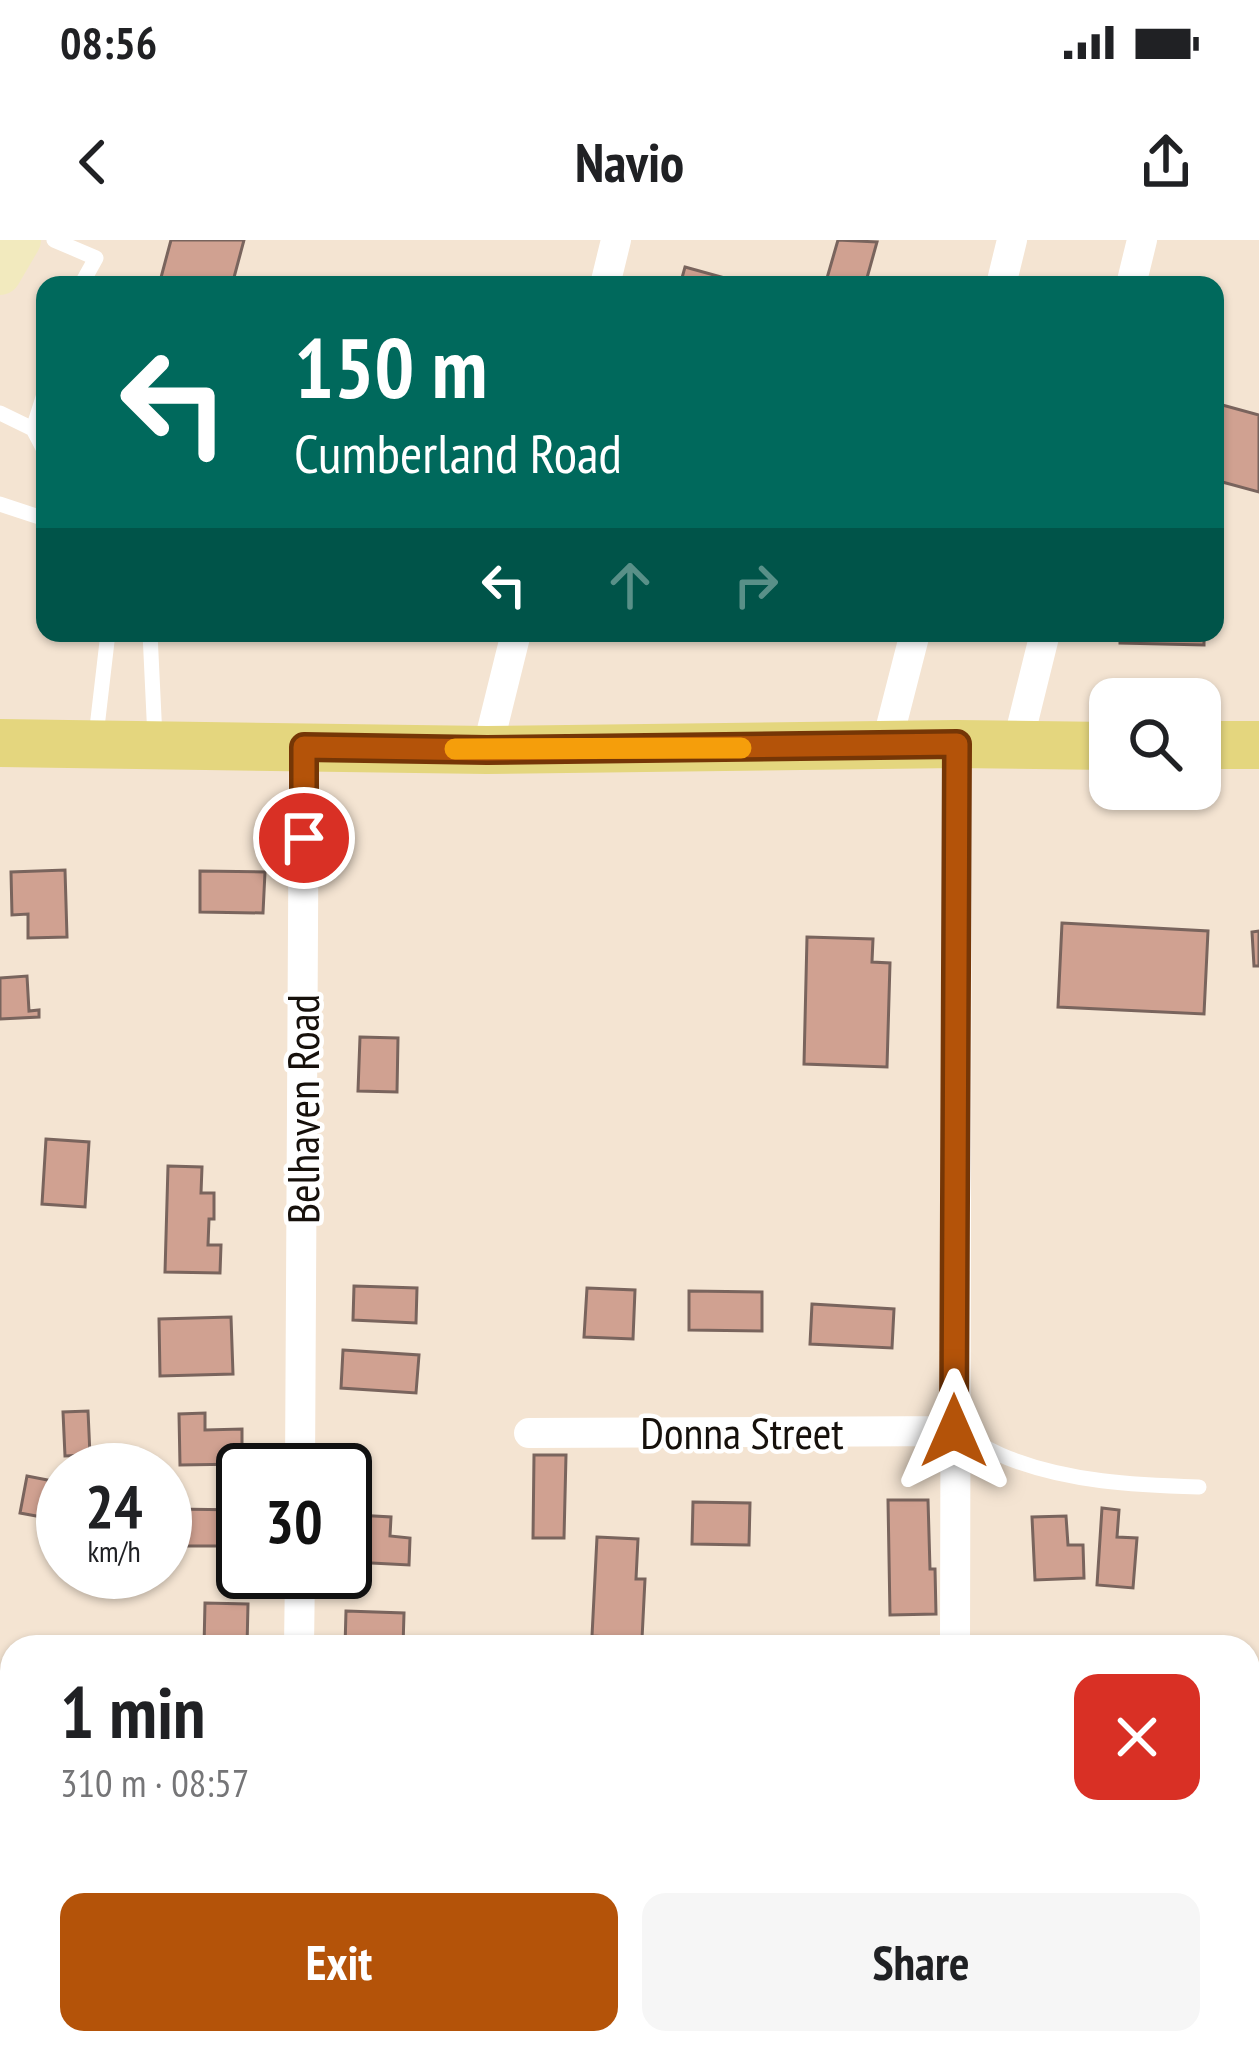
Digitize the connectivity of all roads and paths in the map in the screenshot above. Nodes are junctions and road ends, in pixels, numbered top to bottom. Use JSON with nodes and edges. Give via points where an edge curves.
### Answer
{"nodes":[{"id":1,"x":20,"y":240,"type":"edge"},
{"id":2,"x":53,"y":240,"type":"edge"},
{"id":3,"x":616,"y":240,"type":"edge"},
{"id":4,"x":1012,"y":240,"type":"edge"},
{"id":5,"x":1142,"y":240,"type":"edge"},
{"id":6,"x":0,"y":274,"type":"edge"},
{"id":7,"x":86,"y":276,"type":"edge"},
{"id":8,"x":607,"y":276,"type":"edge"},
{"id":9,"x":1003,"y":276,"type":"edge"},
{"id":10,"x":1133,"y":276,"type":"edge"},
{"id":11,"x":0,"y":413,"type":"edge"},
{"id":12,"x":36,"y":420,"type":"edge"},
{"id":13,"x":33,"y":430,"type":"junction"},
{"id":14,"x":36,"y":436,"type":"edge"},
{"id":15,"x":0,"y":504,"type":"edge"},
{"id":16,"x":36,"y":516,"type":"edge"},
{"id":17,"x":107,"y":642,"type":"edge"},
{"id":18,"x":150,"y":642,"type":"edge"},
{"id":19,"x":514,"y":642,"type":"edge"},
{"id":20,"x":913,"y":642,"type":"edge"},
{"id":21,"x":1043,"y":642,"type":"edge"},
{"id":22,"x":0,"y":743,"type":"edge"},
{"id":23,"x":95,"y":744,"type":"junction"},
{"id":24,"x":957,"y":744,"type":"junction"},
{"id":25,"x":155,"y":745,"type":"junction"},
{"id":26,"x":1259,"y":745,"type":"edge"},
{"id":27,"x":886,"y":746,"type":"junction"},
{"id":28,"x":1017,"y":746,"type":"junction"},
{"id":29,"x":1089,"y":746,"type":"edge"},
{"id":30,"x":1221,"y":746,"type":"edge"},
{"id":31,"x":304,"y":747,"type":"junction"},
{"id":32,"x":487,"y":750,"type":"junction"},
{"id":33,"x":954,"y":1431,"type":"junction"},
{"id":34,"x":530,"y":1433,"type":"dead end"},
{"id":35,"x":300,"y":1443,"type":"edge"},
{"id":36,"x":1199,"y":1487,"type":"dead end"},
{"id":37,"x":300,"y":1599,"type":"edge"},
{"id":38,"x":299,"y":1635,"type":"edge"},
{"id":39,"x":955,"y":1635,"type":"edge"}],
"edges":[{"from":1,"to":6,"type":"street"},
{"from":2,"to":7,"type":"lane","via":[[96,258]]},
{"from":3,"to":8,"type":"street"},
{"from":4,"to":9,"type":"street"},
{"from":5,"to":10,"type":"street"},
{"from":11,"to":13,"type":"lane"},
{"from":12,"to":13,"type":"lane"},
{"from":13,"to":14,"type":"lane"},
{"from":15,"to":16,"type":"lane"},
{"from":17,"to":23,"type":"lane"},
{"from":18,"to":25,"type":"lane"},
{"from":19,"to":32,"type":"street"},
{"from":20,"to":27,"type":"street"},
{"from":21,"to":28,"type":"street"},
{"from":22,"to":23,"type":"main road"},
{"from":23,"to":25,"type":"main road"},
{"from":24,"to":27,"type":"main road"},
{"from":24,"to":28,"type":"main road"},
{"from":24,"to":33,"type":"street"},
{"from":25,"to":31,"type":"main road"},
{"from":26,"to":30,"type":"main road"},
{"from":27,"to":32,"type":"main road"},
{"from":28,"to":29,"type":"main road"},
{"from":31,"to":32,"type":"main road"},
{"from":31,"to":35,"type":"street","name":"Belhaven Road"},
{"from":33,"to":34,"type":"street","name":"Donna Street"},
{"from":33,"to":36,"type":"lane","via":[[1010,1459],[1086,1479]]},
{"from":33,"to":39,"type":"street"},
{"from":37,"to":38,"type":"street"}]}
